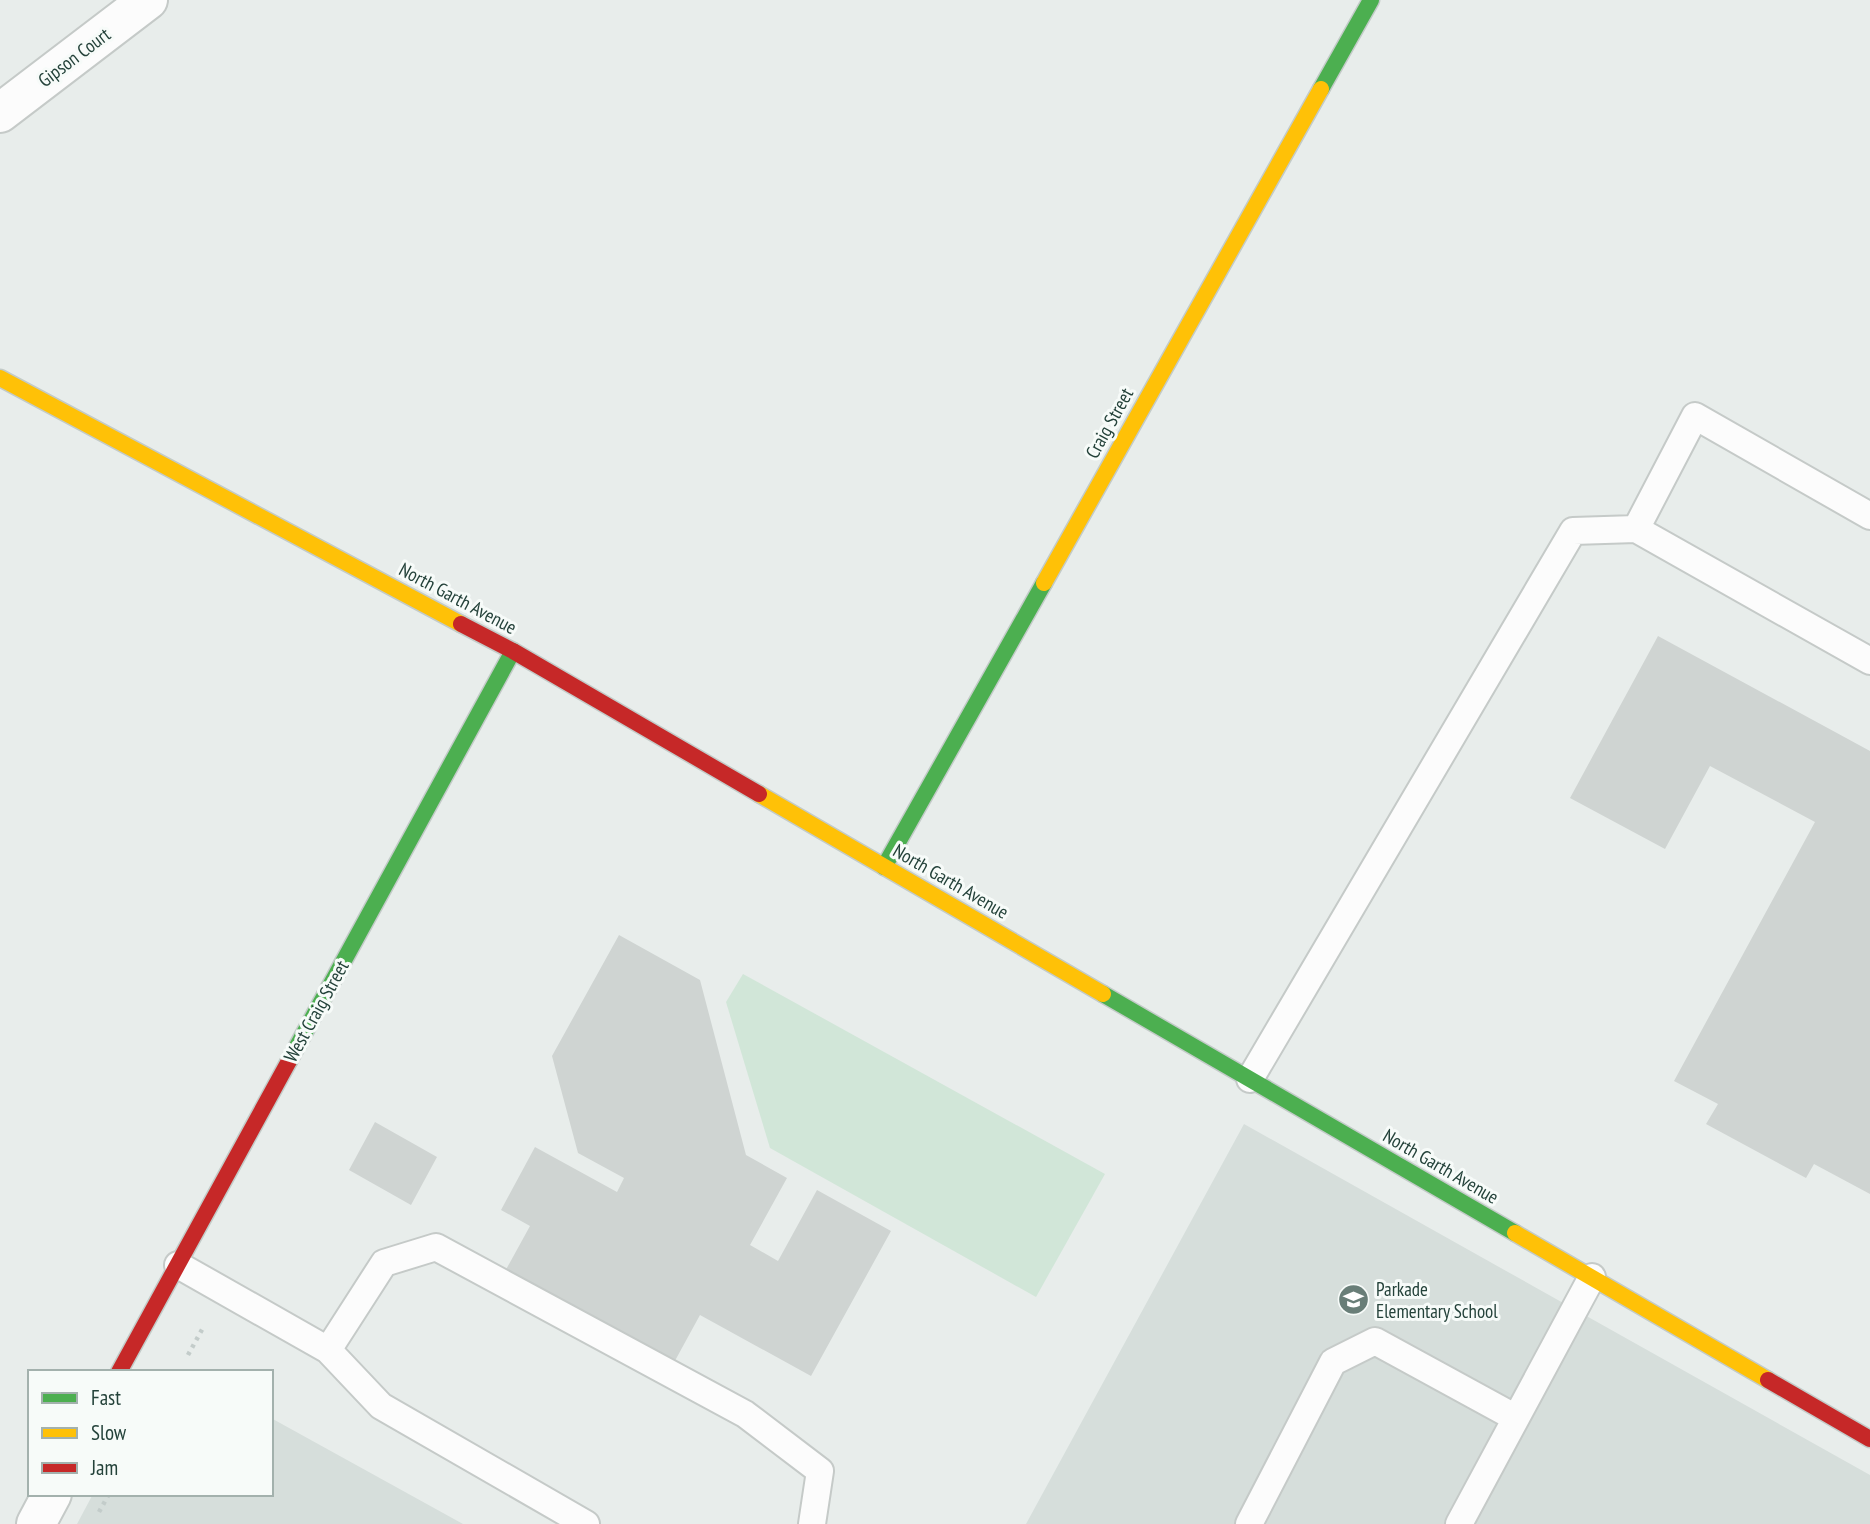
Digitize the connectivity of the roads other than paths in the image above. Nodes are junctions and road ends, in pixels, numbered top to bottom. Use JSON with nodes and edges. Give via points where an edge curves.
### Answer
{"nodes":[{"id":1,"x":148,"y":0,"type":"edge"},
{"id":2,"x":1371,"y":0,"type":"edge"},
{"id":3,"x":0,"y":113,"type":"edge"},
{"id":4,"x":0,"y":378,"type":"edge"},
{"id":5,"x":1870,"y":516,"type":"edge"},
{"id":6,"x":1636,"y":529,"type":"junction"},
{"id":7,"x":513,"y":651,"type":"junction"},
{"id":8,"x":1870,"y":661,"type":"edge"},
{"id":9,"x":884,"y":867,"type":"junction"},
{"id":10,"x":1250,"y":1079,"type":"junction"},
{"id":11,"x":178,"y":1265,"type":"junction"},
{"id":12,"x":1592,"y":1278,"type":"junction"},
{"id":13,"x":328,"y":1350,"type":"junction"},
{"id":14,"x":120,"y":1370,"type":"edge"},
{"id":15,"x":1516,"y":1418,"type":"junction"},
{"id":16,"x":1870,"y":1439,"type":"edge"},
{"id":17,"x":51,"y":1496,"type":"edge"},
{"id":18,"x":36,"y":1524,"type":"edge"},
{"id":19,"x":586,"y":1524,"type":"edge"},
{"id":20,"x":812,"y":1524,"type":"edge"},
{"id":21,"x":1249,"y":1524,"type":"edge"},
{"id":22,"x":1459,"y":1524,"type":"edge"}],
"edges":[{"from":1,"to":3,"type":"street","name":"Gipson Court"},
{"from":2,"to":9,"type":"street","name":"Craig Street"},
{"from":4,"to":7,"type":"street","name":"North Garth Avenue"},
{"from":5,"to":6,"type":"lane","via":[[1695,416]]},
{"from":6,"to":8,"type":"lane"},
{"from":6,"to":10,"type":"lane","via":[[1573,531]]},
{"from":7,"to":9,"type":"street","name":"North Garth Avenue"},
{"from":7,"to":11,"type":"street","name":"West Craig Street"},
{"from":9,"to":10,"type":"street","name":"North Garth Avenue"},
{"from":10,"to":12,"type":"street","name":"North Garth Avenue"},
{"from":11,"to":13,"type":"lane"},
{"from":11,"to":14,"type":"street","name":"West Craig Street"},
{"from":12,"to":15,"type":"lane"},
{"from":12,"to":16,"type":"street","name":"North Garth Avenue"},
{"from":13,"to":19,"type":"lane","via":[[381,1406]]},
{"from":13,"to":20,"type":"lane","via":[[384,1263],[436,1247],[745,1414],[820,1471]]},
{"from":15,"to":21,"type":"lane","via":[[1376,1340],[1333,1362]]},
{"from":15,"to":22,"type":"lane"},
{"from":17,"to":18,"type":"street"}]}
